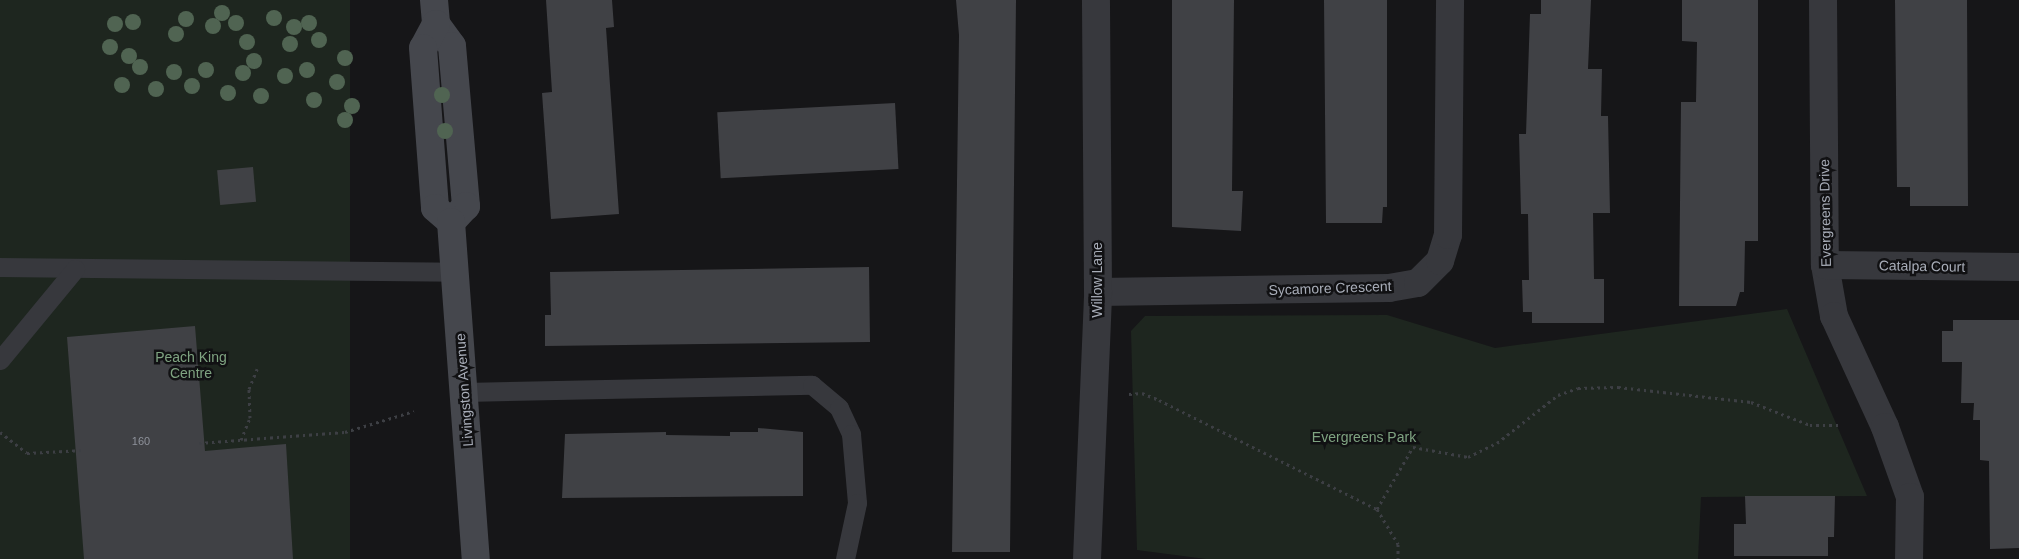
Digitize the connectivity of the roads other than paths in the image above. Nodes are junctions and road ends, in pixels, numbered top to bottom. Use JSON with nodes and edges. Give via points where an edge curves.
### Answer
{"nodes":[{"id":1,"x":1096,"y":0,"type":"edge"},
{"id":2,"x":1450,"y":0,"type":"edge"},
{"id":3,"x":1822,"y":0,"type":"edge"},
{"id":4,"x":435,"y":12,"type":"edge"},
{"id":5,"x":1825,"y":265,"type":"junction"},
{"id":6,"x":2019,"y":267,"type":"edge"},
{"id":7,"x":0,"y":268,"type":"edge"},
{"id":8,"x":75,"y":269,"type":"junction"},
{"id":9,"x":456,"y":272,"type":"junction"},
{"id":10,"x":1098,"y":292,"type":"junction"},
{"id":11,"x":0,"y":360,"type":"edge"},
{"id":12,"x":464,"y":392,"type":"junction"},
{"id":13,"x":476,"y":559,"type":"edge"},
{"id":14,"x":845,"y":559,"type":"edge"},
{"id":15,"x":1087,"y":559,"type":"edge"},
{"id":16,"x":1909,"y":559,"type":"edge"}],
"edges":[{"from":1,"to":10,"type":"street","name":"Willow Lane"},
{"from":2,"to":10,"type":"street","name":"Sycamore Crescent","via":[[1448,235],[1440,261],[1418,283],[1389,288]]},
{"from":3,"to":5,"type":"street","name":"Evergreens Drive"},
{"from":4,"to":9,"type":"main road","name":"Livingston Avenue","via":[[452,46],[466,206],[451,222]]},
{"from":5,"to":6,"type":"street","name":"Catalpa Court"},
{"from":5,"to":16,"type":"street","name":"Evergreens Drive","via":[[1834,316],[1885,427],[1910,497]]},
{"from":7,"to":8,"type":"lane"},
{"from":8,"to":9,"type":"lane"},
{"from":8,"to":11,"type":"lane"},
{"from":9,"to":12,"type":"main road","name":"Livingston Avenue"},
{"from":10,"to":15,"type":"street","name":"Willow Lane"},
{"from":12,"to":13,"type":"main road","name":"Livingston Avenue"},
{"from":12,"to":14,"type":"lane","via":[[812,385],[839,408],[851,434],[857,503]]}]}
